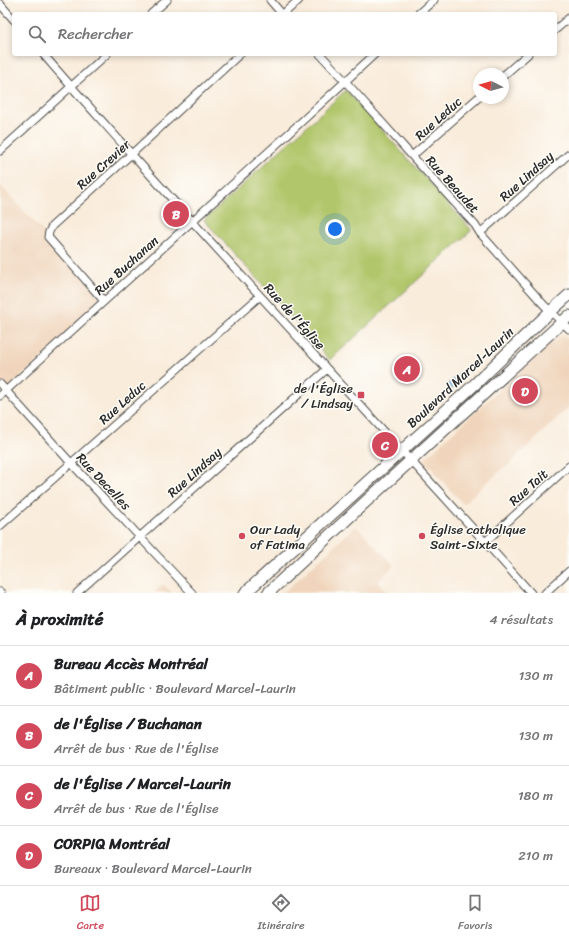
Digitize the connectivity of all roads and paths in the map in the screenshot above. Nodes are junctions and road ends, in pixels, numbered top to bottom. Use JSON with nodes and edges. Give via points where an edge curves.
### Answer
{"nodes":[{"id":1,"x":167,"y":0,"type":"edge"},
{"id":2,"x":270,"y":0,"type":"edge"},
{"id":3,"x":299,"y":0,"type":"edge"},
{"id":4,"x":434,"y":0,"type":"edge"},
{"id":5,"x":0,"y":4,"type":"edge"},
{"id":6,"x":153,"y":12,"type":"edge"},
{"id":7,"x":281,"y":12,"type":"edge"},
{"id":8,"x":285,"y":12,"type":"edge"},
{"id":9,"x":420,"y":12,"type":"edge"},
{"id":10,"x":12,"y":18,"type":"edge"},
{"id":11,"x":569,"y":18,"type":"edge"},
{"id":12,"x":557,"y":28,"type":"edge"},
{"id":13,"x":45,"y":56,"type":"edge"},
{"id":14,"x":105,"y":56,"type":"edge"},
{"id":15,"x":238,"y":56,"type":"edge"},
{"id":16,"x":322,"y":56,"type":"edge"},
{"id":17,"x":373,"y":56,"type":"edge"},
{"id":18,"x":526,"y":56,"type":"edge"},
{"id":19,"x":509,"y":71,"type":"edge"},
{"id":20,"x":345,"y":81,"type":"junction"},
{"id":21,"x":71,"y":87,"type":"junction"},
{"id":22,"x":473,"y":102,"type":"edge"},
{"id":23,"x":0,"y":151,"type":"edge"},
{"id":24,"x":132,"y":154,"type":"junction"},
{"id":25,"x":569,"y":154,"type":"edge"},
{"id":26,"x":412,"y":156,"type":"junction"},
{"id":27,"x":192,"y":221,"type":"junction"},
{"id":28,"x":480,"y":233,"type":"junction"},
{"id":29,"x":569,"y":295,"type":"edge"},
{"id":30,"x":260,"y":296,"type":"junction"},
{"id":31,"x":104,"y":301,"type":"junction"},
{"id":32,"x":551,"y":311,"type":"junction"},
{"id":33,"x":567,"y":323,"type":"edge"},
{"id":34,"x":326,"y":369,"type":"junction"},
{"id":35,"x":0,"y":384,"type":"edge"},
{"id":36,"x":3,"y":393,"type":"edge"},
{"id":37,"x":401,"y":451,"type":"junction"},
{"id":38,"x":410,"y":460,"type":"junction"},
{"id":39,"x":71,"y":463,"type":"junction"},
{"id":40,"x":569,"y":466,"type":"edge"},
{"id":41,"x":0,"y":526,"type":"edge"},
{"id":42,"x":140,"y":537,"type":"junction"},
{"id":43,"x":486,"y":542,"type":"junction"},
{"id":44,"x":569,"y":571,"type":"edge"},
{"id":45,"x":77,"y":593,"type":"edge"},
{"id":46,"x":192,"y":593,"type":"edge"},
{"id":47,"x":245,"y":593,"type":"edge"},
{"id":48,"x":268,"y":593,"type":"edge"},
{"id":49,"x":531,"y":593,"type":"edge"},
{"id":50,"x":545,"y":593,"type":"edge"}],
"edges":[{"from":1,"to":6,"type":"street"},
{"from":2,"to":7,"type":"street"},
{"from":3,"to":8,"type":"street"},
{"from":4,"to":9,"type":"street"},
{"from":5,"to":10,"type":"street"},
{"from":11,"to":12,"type":"street"},
{"from":13,"to":21,"type":"street","name":"Rue de l'Église"},
{"from":14,"to":21,"type":"street"},
{"from":15,"to":24,"type":"street","name":"Rue Crevier"},
{"from":16,"to":20,"type":"street","name":"Rue Beaudet"},
{"from":17,"to":20,"type":"street","name":"Rue Buchanan"},
{"from":18,"to":19,"type":"street"},
{"from":20,"to":26,"type":"street","name":"Rue Beaudet"},
{"from":20,"to":27,"type":"street","name":"Rue Buchanan"},
{"from":21,"to":23,"type":"street"},
{"from":21,"to":24,"type":"street","name":"Rue de l'Église"},
{"from":22,"to":26,"type":"street","name":"Rue Leduc"},
{"from":24,"to":27,"type":"street","name":"Rue de l'Église"},
{"from":24,"to":31,"type":"street","name":"Rue Crevier","via":[[52,226],[48,237]]},
{"from":25,"to":28,"type":"street","name":"Rue Lindsay"},
{"from":26,"to":28,"type":"street","name":"Rue Beaudet"},
{"from":27,"to":30,"type":"street","name":"Rue de l'Église"},
{"from":27,"to":31,"type":"street","name":"Rue Buchanan"},
{"from":28,"to":32,"type":"street","name":"Rue Beaudet"},
{"from":29,"to":32,"type":"main road","name":"Boulevard Marcel-Laurin"},
{"from":30,"to":34,"type":"street","name":"Rue de l'Église"},
{"from":30,"to":39,"type":"street","name":"Rue Leduc"},
{"from":31,"to":36,"type":"street","name":"Rue Buchanan"},
{"from":32,"to":33,"type":"street","name":"Rue Beaudet"},
{"from":32,"to":37,"type":"main road","name":"Boulevard Marcel-Laurin"},
{"from":33,"to":38,"type":"main road"},
{"from":34,"to":37,"type":"street","name":"Rue de l'Église"},
{"from":34,"to":42,"type":"street","name":"Rue Lindsay"},
{"from":35,"to":36,"type":"street","name":"Rue Decelles"},
{"from":36,"to":39,"type":"street","name":"Rue Decelles"},
{"from":37,"to":38,"type":"street","name":"Rue de l'Église"},
{"from":37,"to":47,"type":"main road","name":"Boulevard Marcel-Laurin"},
{"from":38,"to":43,"type":"street","name":"Rue de l'Église"},
{"from":38,"to":48,"type":"main road"},
{"from":39,"to":41,"type":"street","name":"Rue Leduc"},
{"from":39,"to":42,"type":"street","name":"Rue Decelles"},
{"from":40,"to":43,"type":"street","name":"Rue Tait"},
{"from":42,"to":45,"type":"street","name":"Rue Lindsay"},
{"from":42,"to":46,"type":"street","name":"Rue Decelles"},
{"from":43,"to":49,"type":"street","name":"Rue de l'Église"},
{"from":44,"to":50,"type":"street"}]}
